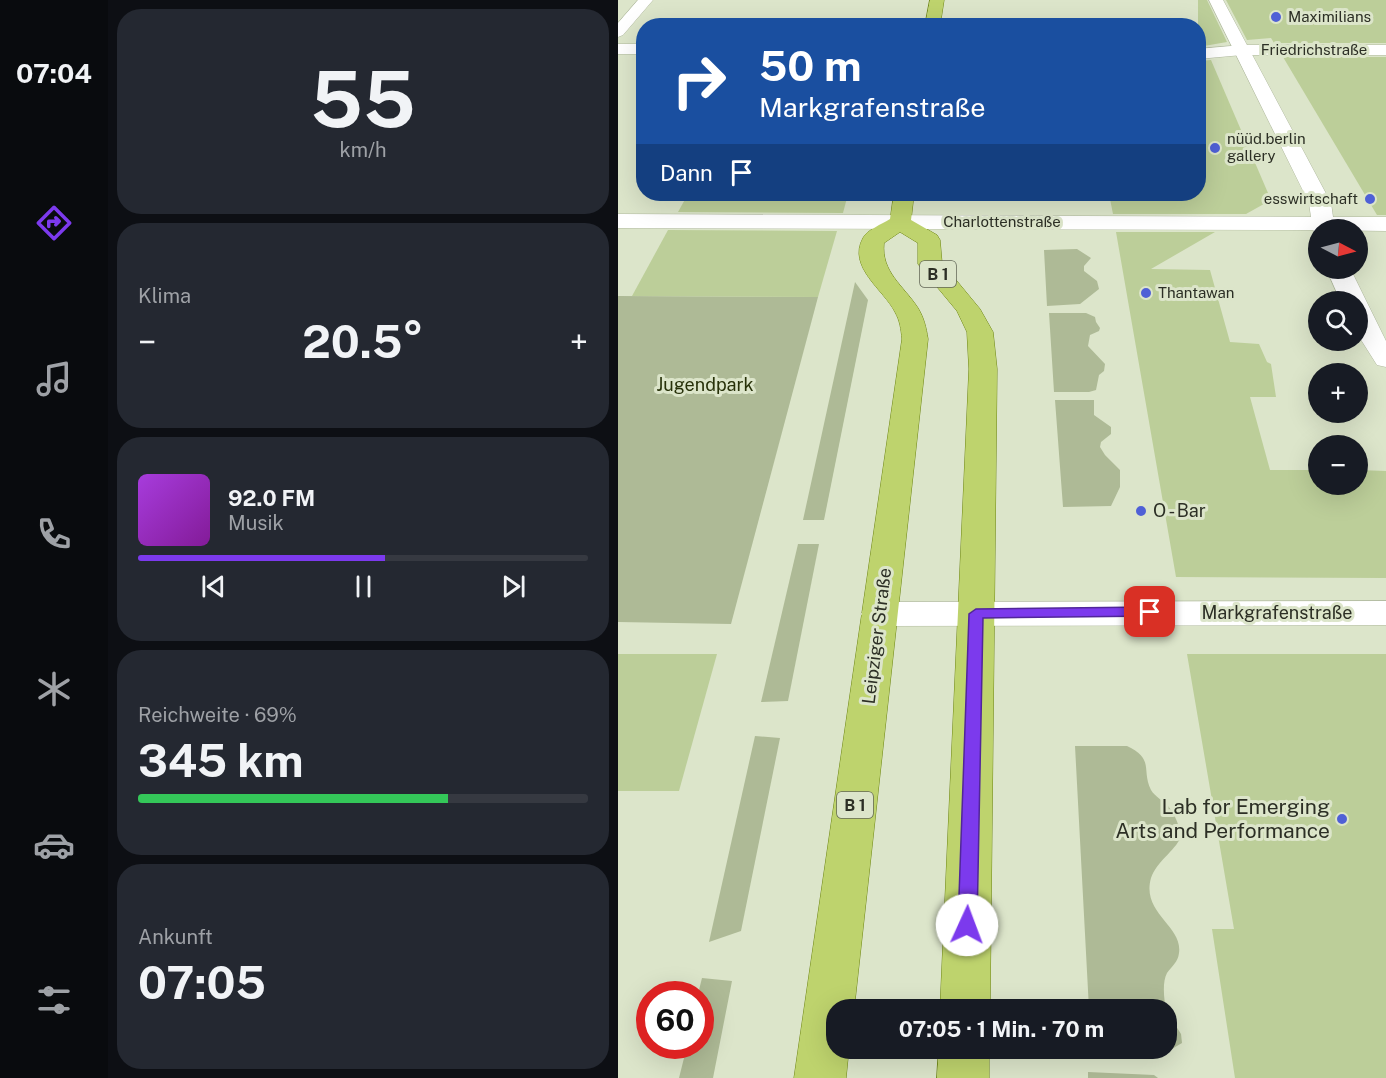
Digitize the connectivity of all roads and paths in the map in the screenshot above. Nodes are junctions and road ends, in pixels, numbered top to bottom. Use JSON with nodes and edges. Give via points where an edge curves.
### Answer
{"nodes":[{"id":1,"x":646,"y":0,"type":"edge"},
{"id":2,"x":937,"y":0,"type":"edge"},
{"id":3,"x":1216,"y":0,"type":"edge"},
{"id":4,"x":934,"y":18,"type":"edge"},
{"id":5,"x":618,"y":32,"type":"edge"},
{"id":6,"x":1206,"y":46,"type":"edge"},
{"id":7,"x":618,"y":49,"type":"edge"},
{"id":8,"x":636,"y":49,"type":"edge"},
{"id":9,"x":1242,"y":50,"type":"junction"},
{"id":10,"x":1386,"y":50,"type":"edge"},
{"id":11,"x":1206,"y":53,"type":"edge"},
{"id":12,"x":903,"y":201,"type":"edge"},
{"id":13,"x":1322,"y":219,"type":"edge"},
{"id":14,"x":618,"y":221,"type":"edge"},
{"id":15,"x":900,"y":222,"type":"junction"},
{"id":16,"x":1386,"y":224,"type":"edge"},
{"id":17,"x":1368,"y":225,"type":"edge"},
{"id":18,"x":1308,"y":226,"type":"edge"},
{"id":19,"x":1368,"y":330,"type":"edge"},
{"id":20,"x":1386,"y":359,"type":"edge"},
{"id":21,"x":1386,"y":613,"type":"edge"},
{"id":22,"x":879,"y":614,"type":"junction"},
{"id":23,"x":976,"y":614,"type":"junction"},
{"id":24,"x":965,"y":999,"type":"edge"},
{"id":25,"x":964,"y":1059,"type":"edge"},
{"id":26,"x":820,"y":1078,"type":"edge"},
{"id":27,"x":963,"y":1078,"type":"edge"}],
"edges":[{"from":1,"to":5,"type":"street"},
{"from":2,"to":4,"type":"main road"},
{"from":3,"to":9,"type":"street"},
{"from":6,"to":9,"type":"street","name":"Friedrichstraße"},
{"from":7,"to":8,"type":"street"},
{"from":9,"to":10,"type":"street","name":"Friedrichstraße"},
{"from":9,"to":11,"type":"street","name":"Friedrichstraße"},
{"from":9,"to":13,"type":"street","via":[[1320,202]]},
{"from":12,"to":15,"type":"main road"},
{"from":14,"to":15,"type":"street","name":"Charlottenstraße"},
{"from":15,"to":18,"type":"street","name":"Charlottenstraße"},
{"from":15,"to":22,"type":"main road","name":"Leipziger Straße","number":"B 1","via":[[873,240],[870,254],[878,276],[912,320],[915,339]]},
{"from":15,"to":23,"type":"main road","number":"B 1","via":[[929,240],[930,264],[968,309],[980,332],[983,369]]},
{"from":16,"to":17,"type":"street","name":"Charlottenstraße"},
{"from":19,"to":20,"type":"street"},
{"from":21,"to":23,"type":"street","name":"Markgrafenstraße"},
{"from":22,"to":23,"type":"street","name":"Markgrafenstraße"},
{"from":22,"to":26,"type":"main road","name":"Leipziger Straße","number":"B 1"},
{"from":23,"to":24,"type":"main road","number":"B 1"},
{"from":25,"to":27,"type":"main road"}]}
